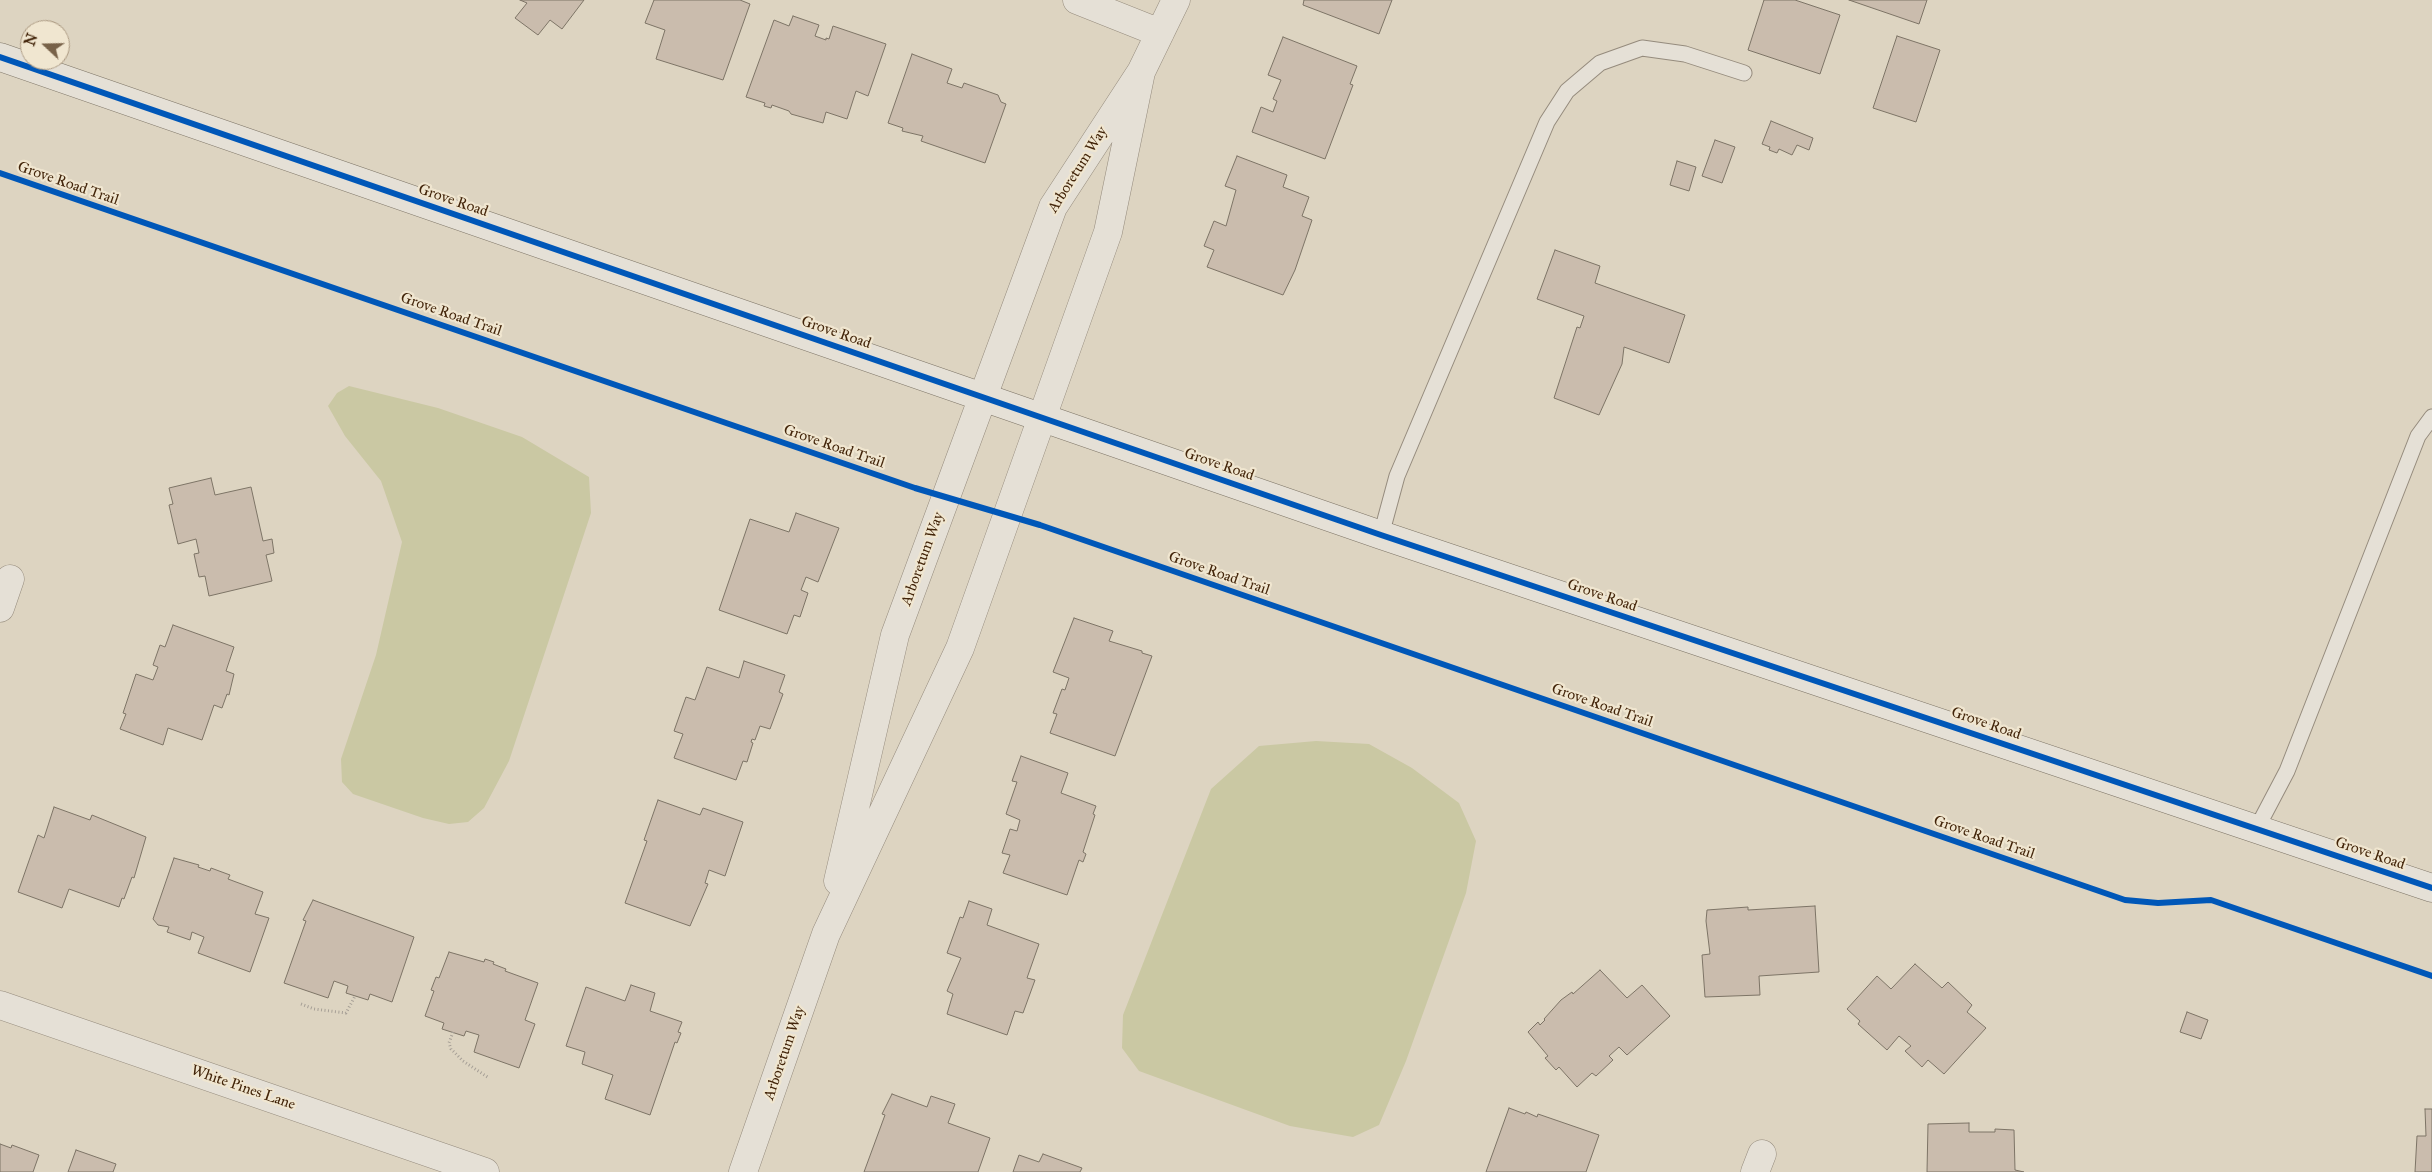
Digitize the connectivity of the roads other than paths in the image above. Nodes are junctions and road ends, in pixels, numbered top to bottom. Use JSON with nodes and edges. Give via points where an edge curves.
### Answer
{"nodes":[{"id":1,"x":1077,"y":0,"type":"edge"},
{"id":2,"x":1176,"y":0,"type":"edge"},
{"id":3,"x":1160,"y":32,"type":"junction"},
{"id":4,"x":0,"y":57,"type":"edge"},
{"id":5,"x":1141,"y":72,"type":"junction"},
{"id":6,"x":1744,"y":73,"type":"dead end"},
{"id":7,"x":982,"y":396,"type":"junction"},
{"id":8,"x":1040,"y":416,"type":"junction"},
{"id":9,"x":2432,"y":416,"type":"edge"},
{"id":10,"x":1381,"y":535,"type":"junction"},
{"id":11,"x":10,"y":580,"type":"dead end"},
{"id":12,"x":0,"y":608,"type":"edge"},
{"id":13,"x":2256,"y":828,"type":"junction"},
{"id":14,"x":2432,"y":888,"type":"edge"},
{"id":15,"x":826,"y":934,"type":"junction"},
{"id":16,"x":0,"y":1005,"type":"edge"},
{"id":17,"x":485,"y":1172,"type":"edge"},
{"id":18,"x":743,"y":1172,"type":"edge"}],
"edges":[{"from":1,"to":3,"type":"street"},
{"from":2,"to":3,"type":"street","name":"Arboretum Way"},
{"from":3,"to":5,"type":"street","name":"Arboretum Way"},
{"from":4,"to":7,"type":"street","name":"Grove Road"},
{"from":5,"to":7,"type":"street","name":"Arboretum Way","via":[[1053,207]]},
{"from":5,"to":8,"type":"street","name":"Arboretum Way","via":[[1108,232]]},
{"from":6,"to":10,"type":"lane","via":[[1685,54],[1642,48],[1600,63],[1567,91],[1547,122],[1397,476]]},
{"from":7,"to":8,"type":"street","name":"Grove Road"},
{"from":7,"to":15,"type":"street","name":"Arboretum Way","via":[[895,635]]},
{"from":8,"to":10,"type":"street","name":"Grove Road"},
{"from":8,"to":15,"type":"street","name":"Arboretum Way","via":[[960,648]]},
{"from":9,"to":13,"type":"lane","via":[[2418,436],[2287,770]]},
{"from":10,"to":13,"type":"street","name":"Grove Road"},
{"from":11,"to":12,"type":"street"},
{"from":13,"to":14,"type":"street","name":"Grove Road"},
{"from":15,"to":18,"type":"street","name":"Arboretum Way"},
{"from":16,"to":17,"type":"street","name":"White Pines Lane"}]}
